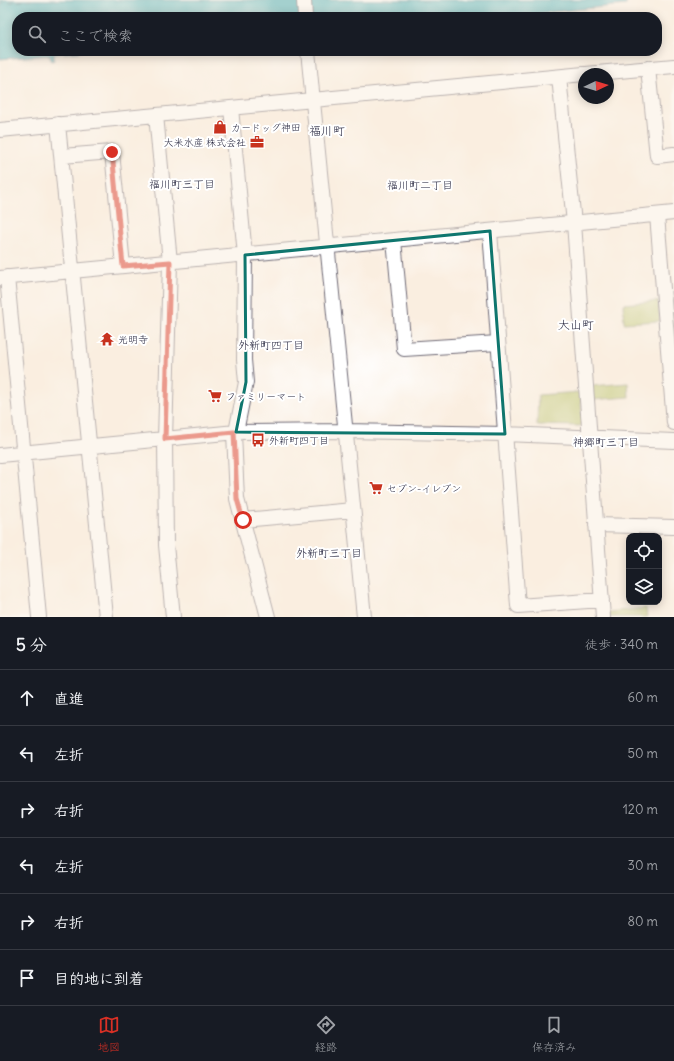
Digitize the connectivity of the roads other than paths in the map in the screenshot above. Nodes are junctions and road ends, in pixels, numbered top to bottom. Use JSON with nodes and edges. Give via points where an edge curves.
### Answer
{"nodes":[{"id":1,"x":304,"y":0,"type":"edge"},
{"id":2,"x":305,"y":12,"type":"edge"},
{"id":3,"x":309,"y":56,"type":"edge"},
{"id":4,"x":674,"y":66,"type":"edge"},
{"id":5,"x":648,"y":68,"type":"junction"},
{"id":6,"x":614,"y":71,"type":"edge"},
{"id":7,"x":578,"y":75,"type":"edge"},
{"id":8,"x":559,"y":76,"type":"junction"},
{"id":9,"x":313,"y":100,"type":"junction"},
{"id":10,"x":231,"y":108,"type":"junction"},
{"id":11,"x":156,"y":115,"type":"junction"},
{"id":12,"x":58,"y":124,"type":"junction"},
{"id":13,"x":0,"y":130,"type":"edge"},
{"id":14,"x":674,"y":154,"type":"edge"},
{"id":15,"x":62,"y":156,"type":"junction"},
{"id":16,"x":674,"y":213,"type":"edge"},
{"id":17,"x":657,"y":215,"type":"junction"},
{"id":18,"x":574,"y":223,"type":"junction"},
{"id":19,"x":490,"y":231,"type":"junction"},
{"id":20,"x":394,"y":240,"type":"junction"},
{"id":21,"x":327,"y":247,"type":"junction"},
{"id":22,"x":245,"y":254,"type":"junction"},
{"id":23,"x":170,"y":262,"type":"junction"},
{"id":24,"x":123,"y":266,"type":"junction"},
{"id":25,"x":73,"y":271,"type":"junction"},
{"id":26,"x":3,"y":278,"type":"edge"},
{"id":27,"x":498,"y":343,"type":"junction"},
{"id":28,"x":674,"y":423,"type":"edge"},
{"id":29,"x":346,"y":431,"type":"junction"},
{"id":30,"x":235,"y":432,"type":"junction"},
{"id":31,"x":505,"y":434,"type":"junction"},
{"id":32,"x":589,"y":437,"type":"junction"},
{"id":33,"x":165,"y":439,"type":"junction"},
{"id":34,"x":674,"y":441,"type":"edge"},
{"id":35,"x":90,"y":446,"type":"junction"},
{"id":36,"x":24,"y":453,"type":"junction"},
{"id":37,"x":0,"y":455,"type":"edge"},
{"id":38,"x":353,"y":510,"type":"junction"},
{"id":39,"x":243,"y":520,"type":"junction"},
{"id":40,"x":596,"y":525,"type":"junction"},
{"id":41,"x":674,"y":527,"type":"edge"},
{"id":42,"x":602,"y":600,"type":"junction"},
{"id":43,"x":39,"y":617,"type":"edge"},
{"id":44,"x":106,"y":617,"type":"edge"},
{"id":45,"x":173,"y":617,"type":"edge"},
{"id":46,"x":268,"y":617,"type":"edge"},
{"id":47,"x":364,"y":617,"type":"edge"},
{"id":48,"x":603,"y":617,"type":"edge"}],
"edges":[{"from":1,"to":2,"type":"street"},
{"from":3,"to":9,"type":"street"},
{"from":4,"to":5,"type":"street"},
{"from":5,"to":6,"type":"street"},
{"from":5,"to":14,"type":"street","via":[[657,156]]},
{"from":7,"to":8,"type":"street"},
{"from":8,"to":9,"type":"street"},
{"from":8,"to":18,"type":"street"},
{"from":9,"to":10,"type":"street"},
{"from":9,"to":21,"type":"street"},
{"from":10,"to":11,"type":"street"},
{"from":10,"to":22,"type":"street"},
{"from":11,"to":12,"type":"street"},
{"from":11,"to":23,"type":"street"},
{"from":12,"to":13,"type":"street"},
{"from":12,"to":15,"type":"street"},
{"from":15,"to":24,"type":"street","via":[[112,152]]},
{"from":15,"to":25,"type":"street"},
{"from":16,"to":17,"type":"street"},
{"from":17,"to":18,"type":"street"},
{"from":17,"to":28,"type":"street"},
{"from":18,"to":19,"type":"street"},
{"from":18,"to":32,"type":"street"},
{"from":19,"to":20,"type":"street"},
{"from":19,"to":27,"type":"street"},
{"from":20,"to":21,"type":"street"},
{"from":20,"to":27,"type":"street","via":[[404,349]]},
{"from":21,"to":22,"type":"street"},
{"from":21,"to":29,"type":"street"},
{"from":22,"to":23,"type":"street"},
{"from":22,"to":30,"type":"street","via":[[246,382]]},
{"from":23,"to":24,"type":"street"},
{"from":23,"to":33,"type":"street"},
{"from":24,"to":25,"type":"street"},
{"from":25,"to":26,"type":"street"},
{"from":25,"to":35,"type":"street"},
{"from":26,"to":36,"type":"street"},
{"from":27,"to":31,"type":"street"},
{"from":29,"to":30,"type":"street"},
{"from":29,"to":31,"type":"street"},
{"from":29,"to":38,"type":"street"},
{"from":30,"to":33,"type":"street"},
{"from":30,"to":39,"type":"street","via":[[237,499]]},
{"from":31,"to":32,"type":"street"},
{"from":31,"to":42,"type":"street","via":[[518,606]]},
{"from":32,"to":34,"type":"street"},
{"from":32,"to":40,"type":"street"},
{"from":33,"to":35,"type":"street"},
{"from":33,"to":45,"type":"street","via":[[166,545]]},
{"from":35,"to":36,"type":"street"},
{"from":35,"to":44,"type":"street"},
{"from":36,"to":37,"type":"street"},
{"from":36,"to":43,"type":"street"},
{"from":38,"to":39,"type":"street"},
{"from":38,"to":47,"type":"street"},
{"from":39,"to":46,"type":"street"},
{"from":40,"to":41,"type":"street"},
{"from":40,"to":42,"type":"street"},
{"from":42,"to":48,"type":"street"}]}
